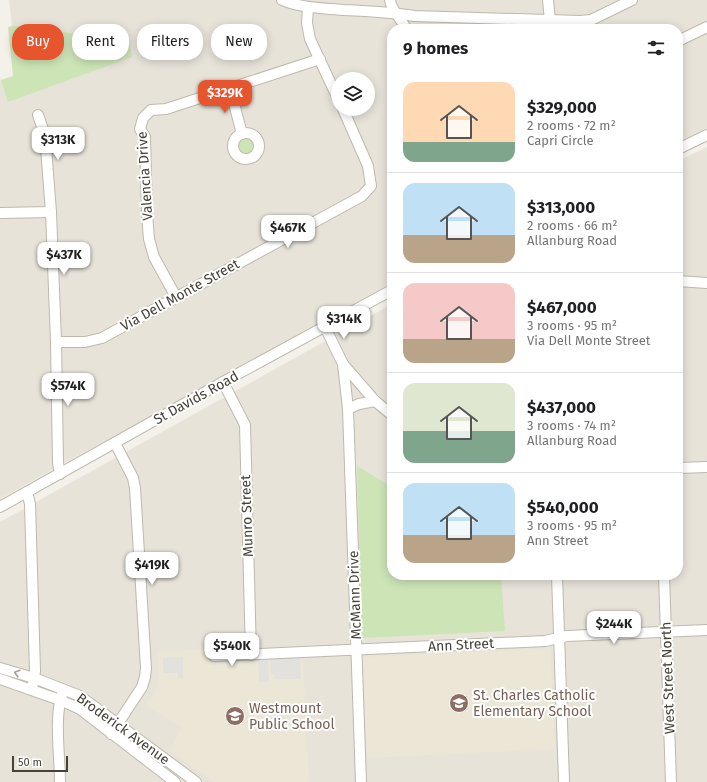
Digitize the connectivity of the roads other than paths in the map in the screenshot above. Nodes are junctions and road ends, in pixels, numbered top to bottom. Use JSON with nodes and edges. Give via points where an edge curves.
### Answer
{"nodes":[{"id":1,"x":282,"y":0,"type":"edge"},
{"id":2,"x":390,"y":0,"type":"edge"},
{"id":3,"x":548,"y":0,"type":"edge"},
{"id":4,"x":632,"y":0,"type":"edge"},
{"id":5,"x":308,"y":7,"type":"junction"},
{"id":6,"x":395,"y":12,"type":"junction"},
{"id":7,"x":550,"y":20,"type":"junction"},
{"id":8,"x":404,"y":24,"type":"edge"},
{"id":9,"x":707,"y":27,"type":"edge"},
{"id":10,"x":683,"y":39,"type":"edge"},
{"id":11,"x":320,"y":59,"type":"junction"},
{"id":12,"x":331,"y":83,"type":"edge"},
{"id":13,"x":230,"y":88,"type":"junction"},
{"id":14,"x":38,"y":115,"type":"dead end"},
{"id":15,"x":345,"y":116,"type":"edge"},
{"id":16,"x":242,"y":134,"type":"dead end"},
{"id":17,"x":707,"y":135,"type":"edge"},
{"id":18,"x":683,"y":147,"type":"edge"},
{"id":19,"x":0,"y":212,"type":"edge"},
{"id":20,"x":50,"y":212,"type":"junction"},
{"id":21,"x":683,"y":281,"type":"edge"},
{"id":22,"x":707,"y":283,"type":"edge"},
{"id":23,"x":387,"y":293,"type":"edge"},
{"id":24,"x":176,"y":297,"type":"junction"},
{"id":25,"x":325,"y":327,"type":"junction"},
{"id":26,"x":56,"y":342,"type":"junction"},
{"id":27,"x":344,"y":364,"type":"junction"},
{"id":28,"x":223,"y":382,"type":"junction"},
{"id":29,"x":375,"y":401,"type":"junction"},
{"id":30,"x":348,"y":409,"type":"junction"},
{"id":31,"x":387,"y":412,"type":"edge"},
{"id":32,"x":115,"y":443,"type":"junction"},
{"id":33,"x":707,"y":467,"type":"edge"},
{"id":34,"x":683,"y":468,"type":"edge"},
{"id":35,"x":60,"y":474,"type":"junction"},
{"id":36,"x":27,"y":492,"type":"junction"},
{"id":37,"x":0,"y":507,"type":"edge"},
{"id":38,"x":557,"y":580,"type":"edge"},
{"id":39,"x":664,"y":580,"type":"edge"},
{"id":40,"x":707,"y":630,"type":"edge"},
{"id":41,"x":666,"y":632,"type":"junction"},
{"id":42,"x":560,"y":638,"type":"junction"},
{"id":43,"x":356,"y":649,"type":"junction"},
{"id":44,"x":251,"y":655,"type":"junction"},
{"id":45,"x":214,"y":656,"type":"dead end"},
{"id":46,"x":0,"y":668,"type":"edge"},
{"id":47,"x":34,"y":678,"type":"junction"},
{"id":48,"x":0,"y":680,"type":"edge"},
{"id":49,"x":64,"y":689,"type":"junction"},
{"id":50,"x":32,"y":690,"type":"junction"},
{"id":51,"x":60,"y":700,"type":"junction"},
{"id":52,"x":118,"y":725,"type":"junction"},
{"id":53,"x":111,"y":734,"type":"junction"},
{"id":54,"x":60,"y":782,"type":"edge"},
{"id":55,"x":175,"y":782,"type":"edge"},
{"id":56,"x":196,"y":782,"type":"edge"},
{"id":57,"x":361,"y":782,"type":"edge"},
{"id":58,"x":564,"y":782,"type":"edge"},
{"id":59,"x":671,"y":782,"type":"edge"}],
"edges":[{"from":1,"to":5,"type":"street"},
{"from":2,"to":6,"type":"street"},
{"from":3,"to":7,"type":"street"},
{"from":4,"to":7,"type":"street","via":[[591,20]]},
{"from":5,"to":6,"type":"street"},
{"from":5,"to":11,"type":"street","via":[[310,39]]},
{"from":6,"to":7,"type":"street","via":[[414,16]]},
{"from":6,"to":8,"type":"street"},
{"from":9,"to":10,"type":"street"},
{"from":11,"to":12,"type":"street"},
{"from":11,"to":13,"type":"street","name":"Valencia Drive"},
{"from":13,"to":16,"type":"street"},
{"from":13,"to":24,"type":"street","name":"Valencia Drive","via":[[166,109],[151,110],[142,118],[140,129],[145,137],[149,239],[154,257]]},
{"from":14,"to":20,"type":"street","via":[[45,135]]},
{"from":15,"to":24,"type":"street","name":"Via Dell Monte Street","via":[[368,166],[371,186],[362,196]]},
{"from":17,"to":18,"type":"street"},
{"from":19,"to":20,"type":"street"},
{"from":20,"to":26,"type":"street"},
{"from":21,"to":22,"type":"street"},
{"from":23,"to":25,"type":"street","name":"St Davids Road"},
{"from":24,"to":26,"type":"street","name":"Via Dell Monte Street","via":[[102,338],[85,342]]},
{"from":25,"to":27,"type":"street"},
{"from":25,"to":28,"type":"street","name":"St Davids Road"},
{"from":26,"to":35,"type":"street"},
{"from":27,"to":29,"type":"street"},
{"from":27,"to":30,"type":"street","name":"McMann Drive"},
{"from":28,"to":32,"type":"street","name":"St Davids Road"},
{"from":28,"to":44,"type":"street","name":"Munro Street","via":[[244,425]]},
{"from":29,"to":30,"type":"street"},
{"from":29,"to":31,"type":"street"},
{"from":30,"to":43,"type":"street","name":"McMann Drive"},
{"from":32,"to":35,"type":"street","name":"St Davids Road"},
{"from":32,"to":52,"type":"street","via":[[133,478],[135,488],[146,668],[142,687]]},
{"from":33,"to":34,"type":"street"},
{"from":35,"to":36,"type":"street","name":"St Davids Road"},
{"from":36,"to":37,"type":"street","name":"St Davids Road"},
{"from":36,"to":47,"type":"street","via":[[30,504]]},
{"from":38,"to":42,"type":"street"},
{"from":39,"to":41,"type":"street","name":"West Street North"},
{"from":40,"to":41,"type":"street","name":"Ann Street"},
{"from":41,"to":42,"type":"street","name":"Ann Street"},
{"from":41,"to":59,"type":"street","name":"West Street North"},
{"from":42,"to":43,"type":"street","name":"Ann Street","via":[[545,641]]},
{"from":42,"to":58,"type":"street"},
{"from":43,"to":44,"type":"street","name":"Ann Street"},
{"from":43,"to":57,"type":"street","name":"McMann Drive"},
{"from":44,"to":45,"type":"street","name":"Ann Street"},
{"from":47,"to":46,"type":"street","name":"Broderick Avenue","one_way":true},
{"from":47,"to":49,"type":"street","name":"Broderick Avenue"},
{"from":47,"to":50,"type":"street"},
{"from":48,"to":50,"type":"street","name":"Broderick Avenue"},
{"from":49,"to":51,"type":"street"},
{"from":49,"to":52,"type":"street","name":"Broderick Avenue","via":[[85,699]]},
{"from":50,"to":51,"type":"street","name":"Broderick Avenue"},
{"from":51,"to":53,"type":"street","name":"Broderick Avenue","via":[[80,710]]},
{"from":51,"to":54,"type":"street"},
{"from":52,"to":53,"type":"street"},
{"from":52,"to":56,"type":"street","name":"Broderick Avenue"},
{"from":53,"to":55,"type":"street","name":"Broderick Avenue"}]}
